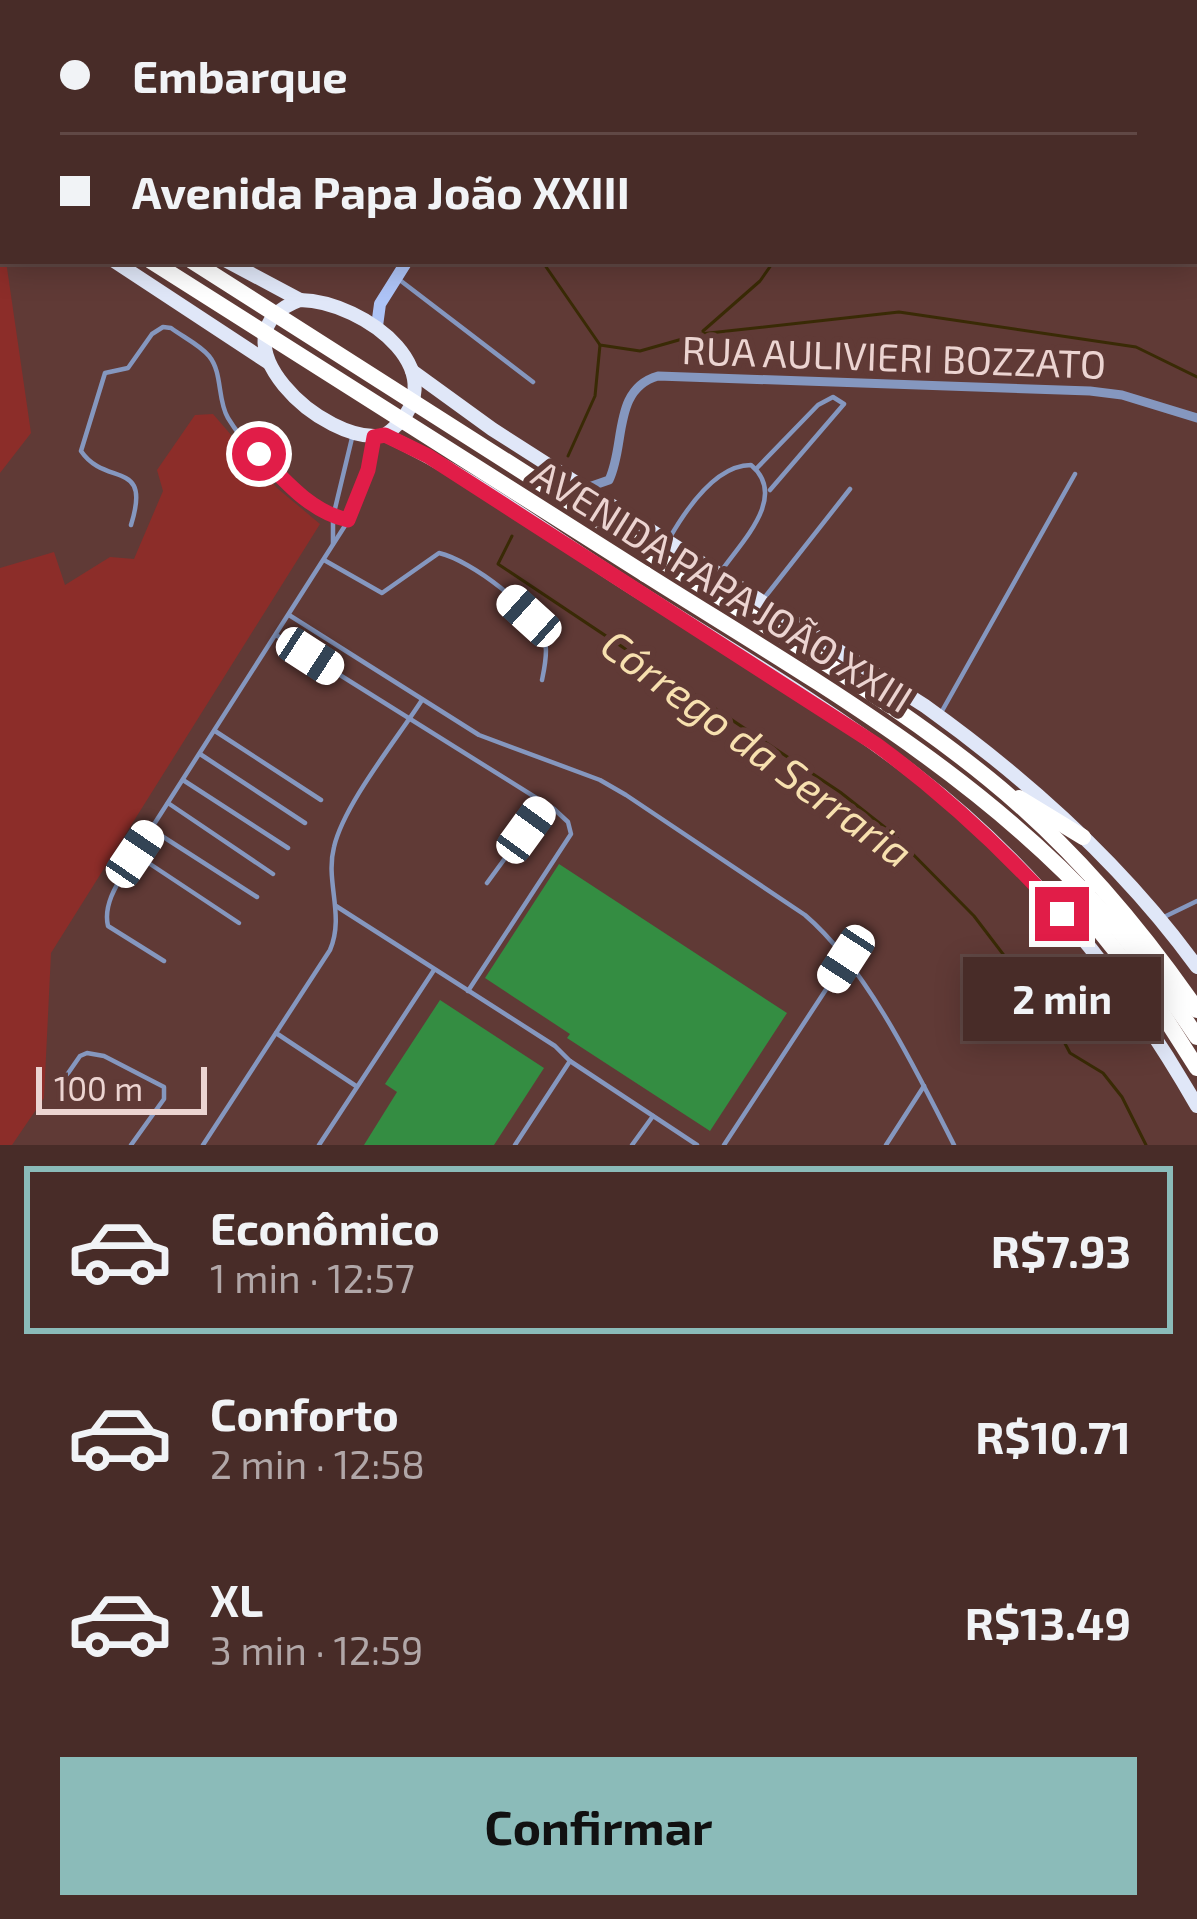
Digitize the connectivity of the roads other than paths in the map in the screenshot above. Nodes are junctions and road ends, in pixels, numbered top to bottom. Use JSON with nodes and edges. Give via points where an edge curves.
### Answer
{"nodes":[{"id":1,"x":120,"y":264,"type":"edge"},
{"id":2,"x":156,"y":264,"type":"edge"},
{"id":3,"x":197,"y":264,"type":"edge"},
{"id":4,"x":232,"y":264,"type":"edge"},
{"id":5,"x":404,"y":264,"type":"edge"},
{"id":6,"x":396,"y":278,"type":"junction"},
{"id":7,"x":300,"y":300,"type":"junction"},
{"id":8,"x":380,"y":304,"type":"junction"},
{"id":9,"x":359,"y":315,"type":"junction"},
{"id":10,"x":376,"y":326,"type":"junction"},
{"id":11,"x":269,"y":363,"type":"junction"},
{"id":12,"x":412,"y":371,"type":"junction"},
{"id":13,"x":533,"y":382,"type":"dead end"},
{"id":14,"x":1197,"y":418,"type":"edge"},
{"id":15,"x":353,"y":434,"type":"junction"},
{"id":16,"x":380,"y":436,"type":"junction"},
{"id":17,"x":756,"y":469,"type":"junction"},
{"id":18,"x":1075,"y":474,"type":"dead end"},
{"id":19,"x":583,"y":488,"type":"junction"},
{"id":20,"x":850,"y":489,"type":"dead end"},
{"id":21,"x":769,"y":491,"type":"junction"},
{"id":22,"x":333,"y":517,"type":"junction"},
{"id":23,"x":348,"y":520,"type":"junction"},
{"id":24,"x":131,"y":525,"type":"dead end"},
{"id":25,"x":333,"y":544,"type":"junction"},
{"id":26,"x":661,"y":549,"type":"junction"},
{"id":27,"x":324,"y":560,"type":"junction"},
{"id":28,"x":718,"y":574,"type":"junction"},
{"id":29,"x":761,"y":601,"type":"junction"},
{"id":30,"x":290,"y":616,"type":"junction"},
{"id":31,"x":276,"y":635,"type":"junction"},
{"id":32,"x":542,"y":680,"type":"dead end"},
{"id":33,"x":422,"y":699,"type":"junction"},
{"id":34,"x":940,"y":716,"type":"junction"},
{"id":35,"x":409,"y":720,"type":"junction"},
{"id":36,"x":214,"y":731,"type":"junction"},
{"id":37,"x":200,"y":754,"type":"junction"},
{"id":38,"x":183,"y":780,"type":"junction"},
{"id":39,"x":993,"y":782,"type":"junction"},
{"id":40,"x":321,"y":800,"type":"dead end"},
{"id":41,"x":168,"y":803,"type":"junction"},
{"id":42,"x":545,"y":803,"type":"junction"},
{"id":43,"x":305,"y":823,"type":"dead end"},
{"id":44,"x":1016,"y":828,"type":"junction"},
{"id":45,"x":151,"y":830,"type":"junction"},
{"id":46,"x":1083,"y":837,"type":"junction"},
{"id":47,"x":289,"y":848,"type":"dead end"},
{"id":48,"x":135,"y":854,"type":"junction"},
{"id":49,"x":273,"y":874,"type":"dead end"},
{"id":50,"x":487,"y":883,"type":"dead end"},
{"id":51,"x":257,"y":897,"type":"dead end"},
{"id":52,"x":1197,"y":901,"type":"edge"},
{"id":53,"x":337,"y":906,"type":"junction"},
{"id":54,"x":1159,"y":919,"type":"junction"},
{"id":55,"x":239,"y":923,"type":"dead end"},
{"id":56,"x":846,"y":959,"type":"junction"},
{"id":57,"x":164,"y":962,"type":"dead end"},
{"id":58,"x":1197,"y":967,"type":"edge"},
{"id":59,"x":434,"y":970,"type":"junction"},
{"id":60,"x":468,"y":992,"type":"junction"},
{"id":61,"x":1197,"y":1010,"type":"edge"},
{"id":62,"x":276,"y":1033,"type":"junction"},
{"id":63,"x":1197,"y":1037,"type":"edge"},
{"id":64,"x":570,"y":1061,"type":"junction"},
{"id":65,"x":1197,"y":1068,"type":"edge"},
{"id":66,"x":62,"y":1082,"type":"dead end"},
{"id":67,"x":924,"y":1086,"type":"junction"},
{"id":68,"x":358,"y":1087,"type":"junction"},
{"id":69,"x":1197,"y":1106,"type":"edge"},
{"id":70,"x":653,"y":1116,"type":"junction"},
{"id":71,"x":130,"y":1145,"type":"edge"},
{"id":72,"x":203,"y":1145,"type":"edge"},
{"id":73,"x":319,"y":1145,"type":"edge"},
{"id":74,"x":515,"y":1145,"type":"edge"},
{"id":75,"x":632,"y":1145,"type":"edge"},
{"id":76,"x":697,"y":1145,"type":"edge"},
{"id":77,"x":724,"y":1145,"type":"edge"},
{"id":78,"x":886,"y":1145,"type":"edge"},
{"id":79,"x":954,"y":1145,"type":"edge"}],
"edges":[{"from":1,"to":11,"type":"main road"},
{"from":2,"to":44,"type":"highway","name":"AVENIDA PAPA JOÃO XXIII","bridge":true,"via":[[905,740]]},
{"from":3,"to":26,"type":"highway","name":"AVENIDA PAPA JOÃO XXIII","bridge":true},
{"from":4,"to":7,"type":"main road"},
{"from":5,"to":6,"type":"street"},
{"from":6,"to":8,"type":"street"},
{"from":6,"to":13,"type":"lane"},
{"from":7,"to":9,"type":"main road"},
{"from":7,"to":11,"type":"main road","via":[[278,310],[266,328]]},
{"from":8,"to":9,"type":"street"},
{"from":8,"to":10,"type":"street"},
{"from":9,"to":10,"type":"main road"},
{"from":10,"to":12,"type":"main road"},
{"from":11,"to":15,"type":"main road","via":[[296,399]]},
{"from":12,"to":16,"type":"main road","via":[[406,415]]},
{"from":12,"to":19,"type":"main road","name":"AVENIDA PAPA JOÃO XXIII"},
{"from":14,"to":19,"type":"street","name":"RUA AULIVIERI BOZZATO","via":[[1090,391],[658,376],[632,392],[609,480]]},
{"from":15,"to":16,"type":"main road"},
{"from":15,"to":22,"type":"lane"},
{"from":16,"to":23,"type":"lane"},
{"from":16,"to":69,"type":"main road","name":"AVENIDA PAPA JOÃO XXIII","via":[[455,473],[920,777],[1062,914],[1133,1004]]},
{"from":17,"to":21,"type":"lane"},
{"from":17,"to":21,"type":"lane","via":[[818,405],[833,397],[844,404]]},
{"from":17,"to":26,"type":"lane","via":[[740,465],[719,476]]},
{"from":18,"to":34,"type":"lane"},
{"from":19,"to":26,"type":"main road","name":"AVENIDA PAPA JOÃO XXIII"},
{"from":20,"to":29,"type":"lane"},
{"from":21,"to":28,"type":"lane"},
{"from":22,"to":23,"type":"lane"},
{"from":22,"to":24,"type":"lane","via":[[237,430],[211,358],[163,327],[128,368],[105,373],[81,451],[138,491]]},
{"from":22,"to":25,"type":"lane"},
{"from":23,"to":25,"type":"lane"},
{"from":25,"to":27,"type":"lane"},
{"from":26,"to":28,"type":"main road","name":"AVENIDA PAPA JOÃO XXIII"},
{"from":26,"to":39,"type":"highway","name":"AVENIDA PAPA JOÃO XXIII"},
{"from":27,"to":30,"type":"lane"},
{"from":27,"to":32,"type":"lane","via":[[382,592],[439,553],[454,556],[529,616],[545,643]]},
{"from":28,"to":29,"type":"main road","name":"AVENIDA PAPA JOÃO XXIII"},
{"from":29,"to":34,"type":"main road","name":"AVENIDA PAPA JOÃO XXIII"},
{"from":30,"to":31,"type":"lane"},
{"from":30,"to":33,"type":"lane"},
{"from":31,"to":35,"type":"lane"},
{"from":31,"to":36,"type":"lane"},
{"from":33,"to":35,"type":"lane"},
{"from":33,"to":56,"type":"lane","via":[[479,735],[626,795],[805,915]]},
{"from":34,"to":46,"type":"main road","name":"AVENIDA PAPA JOÃO XXIII"},
{"from":35,"to":42,"type":"lane"},
{"from":35,"to":53,"type":"lane","via":[[334,844]]},
{"from":36,"to":37,"type":"lane"},
{"from":36,"to":40,"type":"lane"},
{"from":37,"to":38,"type":"lane"},
{"from":37,"to":43,"type":"lane"},
{"from":38,"to":41,"type":"lane"},
{"from":38,"to":47,"type":"lane"},
{"from":39,"to":46,"type":"highway"},
{"from":39,"to":61,"type":"highway","name":"AVENIDA PAPA JOÃO XXIII","via":[[1109,897]]},
{"from":41,"to":45,"type":"lane"},
{"from":41,"to":49,"type":"lane"},
{"from":42,"to":50,"type":"lane"},
{"from":42,"to":60,"type":"lane","via":[[571,834]]},
{"from":44,"to":63,"type":"highway","name":"AVENIDA PAPA JOÃO XXIII","via":[[1113,923]]},
{"from":44,"to":65,"type":"highway","via":[[1115,946]]},
{"from":45,"to":48,"type":"lane"},
{"from":45,"to":51,"type":"lane"},
{"from":46,"to":54,"type":"main road","name":"AVENIDA PAPA JOÃO XXIII"},
{"from":48,"to":55,"type":"lane"},
{"from":48,"to":57,"type":"lane","via":[[106,919]]},
{"from":52,"to":54,"type":"lane"},
{"from":53,"to":59,"type":"lane"},
{"from":53,"to":62,"type":"lane","via":[[330,950]]},
{"from":54,"to":58,"type":"main road","name":"AVENIDA PAPA JOÃO XXIII"},
{"from":56,"to":67,"type":"lane"},
{"from":56,"to":77,"type":"lane"},
{"from":59,"to":60,"type":"lane"},
{"from":59,"to":68,"type":"lane"},
{"from":60,"to":64,"type":"lane"},
{"from":62,"to":68,"type":"lane"},
{"from":62,"to":72,"type":"lane"},
{"from":64,"to":70,"type":"lane"},
{"from":64,"to":74,"type":"lane"},
{"from":66,"to":71,"type":"lane","via":[[80,1055],[94,1053],[164,1087],[164,1099]]},
{"from":67,"to":78,"type":"lane"},
{"from":67,"to":79,"type":"lane"},
{"from":68,"to":73,"type":"lane"},
{"from":70,"to":75,"type":"lane"},
{"from":70,"to":76,"type":"lane"}]}
